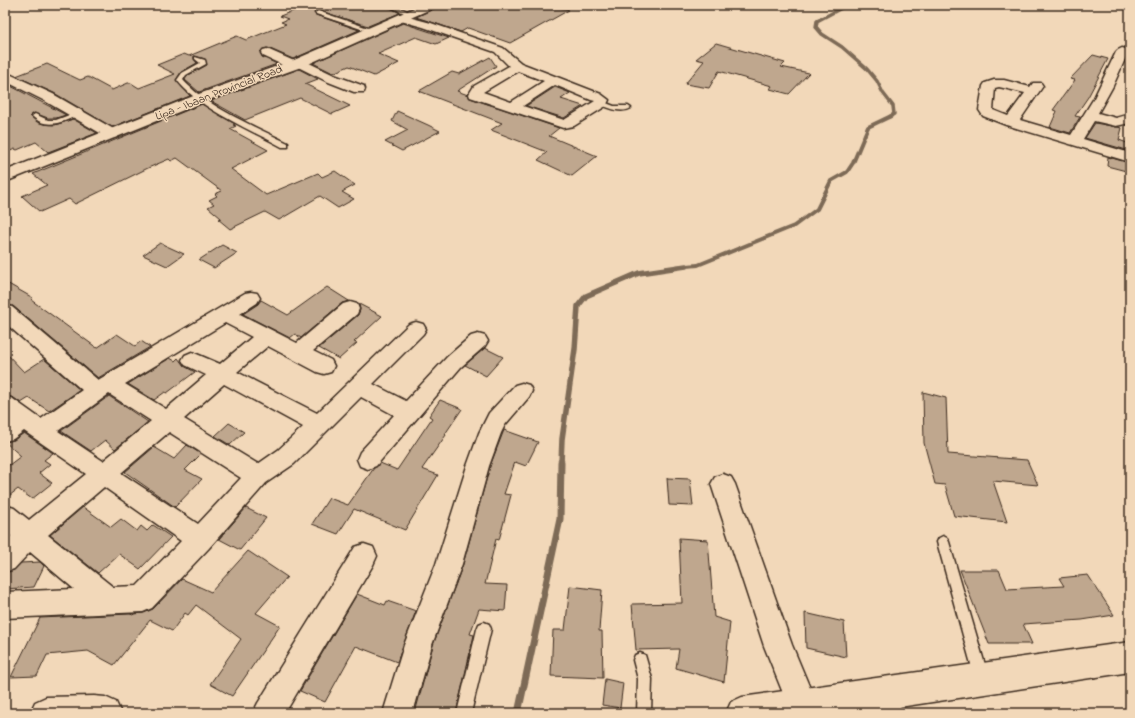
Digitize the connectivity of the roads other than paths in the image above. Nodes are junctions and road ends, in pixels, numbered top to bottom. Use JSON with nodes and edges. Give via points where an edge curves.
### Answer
{"nodes":[{"id":1,"x":389,"y":5,"type":"edge"},
{"id":2,"x":429,"y":5,"type":"edge"},
{"id":3,"x":318,"y":13,"type":"dead end"},
{"id":4,"x":406,"y":16,"type":"junction"},
{"id":5,"x":372,"y":31,"type":"junction"},
{"id":6,"x":1121,"y":51,"type":"edge"},
{"id":7,"x":267,"y":53,"type":"dead end"},
{"id":8,"x":197,"y":58,"type":"dead end"},
{"id":9,"x":296,"y":64,"type":"junction"},
{"id":10,"x":517,"y":66,"type":"junction"},
{"id":11,"x":5,"y":76,"type":"edge"},
{"id":12,"x":554,"y":80,"type":"junction"},
{"id":13,"x":359,"y":89,"type":"dead end"},
{"id":14,"x":201,"y":98,"type":"junction"},
{"id":15,"x":601,"y":103,"type":"junction"},
{"id":16,"x":512,"y":107,"type":"junction"},
{"id":17,"x":628,"y":108,"type":"dead end"},
{"id":18,"x":77,"y":114,"type":"junction"},
{"id":19,"x":1091,"y":115,"type":"junction"},
{"id":20,"x":35,"y":116,"type":"dead end"},
{"id":21,"x":1130,"y":118,"type":"edge"},
{"id":22,"x":1011,"y":122,"type":"junction"},
{"id":23,"x":112,"y":134,"type":"junction"},
{"id":24,"x":1074,"y":141,"type":"junction"},
{"id":25,"x":285,"y":145,"type":"dead end"},
{"id":26,"x":1130,"y":158,"type":"edge"},
{"id":27,"x":5,"y":177,"type":"edge"},
{"id":28,"x":251,"y":298,"type":"dead end"},
{"id":29,"x":350,"y":309,"type":"dead end"},
{"id":30,"x":5,"y":312,"type":"edge"},
{"id":31,"x":225,"y":315,"type":"junction"},
{"id":32,"x":416,"y":329,"type":"dead end"},
{"id":33,"x":266,"y":336,"type":"junction"},
{"id":34,"x":478,"y":341,"type":"dead end"},
{"id":35,"x":298,"y":353,"type":"junction"},
{"id":36,"x":192,"y":360,"type":"dead end"},
{"id":37,"x":324,"y":366,"type":"dead end"},
{"id":38,"x":222,"y":374,"type":"junction"},
{"id":39,"x":358,"y":386,"type":"junction"},
{"id":40,"x":103,"y":388,"type":"junction"},
{"id":41,"x":522,"y":391,"type":"dead end"},
{"id":42,"x":5,"y":405,"type":"edge"},
{"id":43,"x":409,"y":413,"type":"junction"},
{"id":44,"x":168,"y":420,"type":"junction"},
{"id":45,"x":319,"y":425,"type":"junction"},
{"id":46,"x":32,"y":426,"type":"junction"},
{"id":47,"x":5,"y":432,"type":"edge"},
{"id":48,"x":368,"y":459,"type":"dead end"},
{"id":49,"x":103,"y":473,"type":"junction"},
{"id":50,"x":258,"y":476,"type":"junction"},
{"id":51,"x":723,"y":484,"type":"dead end"},
{"id":52,"x":5,"y":516,"type":"edge"},
{"id":53,"x":30,"y":535,"type":"junction"},
{"id":54,"x":200,"y":540,"type":"junction"},
{"id":55,"x":943,"y":542,"type":"dead end"},
{"id":56,"x":364,"y":556,"type":"dead end"},
{"id":57,"x":5,"y":560,"type":"edge"},
{"id":58,"x":109,"y":601,"type":"junction"},
{"id":59,"x":5,"y":605,"type":"edge"},
{"id":60,"x":484,"y":629,"type":"dead end"},
{"id":61,"x":1130,"y":657,"type":"edge"},
{"id":62,"x":640,"y":660,"type":"dead end"},
{"id":63,"x":983,"y":679,"type":"junction"},
{"id":64,"x":893,"y":703,"type":"edge"},
{"id":65,"x":802,"y":705,"type":"junction"},
{"id":66,"x":46,"y":713,"type":"edge"},
{"id":67,"x":104,"y":713,"type":"edge"},
{"id":68,"x":268,"y":713,"type":"edge"},
{"id":69,"x":398,"y":713,"type":"edge"},
{"id":70,"x":464,"y":713,"type":"edge"},
{"id":71,"x":644,"y":713,"type":"edge"},
{"id":72,"x":742,"y":713,"type":"edge"}],
"edges":[{"from":1,"to":4,"type":"lane"},
{"from":2,"to":4,"type":"main road","name":"Lipa - Ibaan Provincial Road"},
{"from":3,"to":5,"type":"lane"},
{"from":4,"to":5,"type":"main road","name":"Lipa - Ibaan Provincial Road"},
{"from":4,"to":10,"type":"street","via":[[499,50]]},
{"from":5,"to":9,"type":"main road","name":"Lipa - Ibaan Provincial Road"},
{"from":6,"to":19,"type":"street","via":[[1119,73]]},
{"from":7,"to":9,"type":"street"},
{"from":8,"to":14,"type":"lane","via":[[203,61],[203,64],[184,74],[180,80],[183,86]]},
{"from":9,"to":13,"type":"street"},
{"from":9,"to":14,"type":"main road","name":"Lipa - Ibaan Provincial Road"},
{"from":10,"to":12,"type":"street"},
{"from":10,"to":16,"type":"street","via":[[475,94]]},
{"from":11,"to":18,"type":"street"},
{"from":12,"to":15,"type":"street","via":[[596,97],[602,100]]},
{"from":12,"to":16,"type":"street"},
{"from":14,"to":23,"type":"main road","name":"Lipa - Ibaan Provincial Road"},
{"from":14,"to":25,"type":"lane"},
{"from":15,"to":16,"type":"street","via":[[566,124]]},
{"from":15,"to":17,"type":"lane","via":[[613,108]]},
{"from":18,"to":20,"type":"lane","via":[[53,123],[47,123]]},
{"from":18,"to":23,"type":"street"},
{"from":19,"to":21,"type":"street","via":[[1118,122]]},
{"from":19,"to":24,"type":"street"},
{"from":22,"to":22,"type":"street","via":[[1034,89],[1000,83],[989,86],[986,110]]},
{"from":22,"to":24,"type":"street"},
{"from":23,"to":27,"type":"main road","name":"Lipa - Ibaan Provincial Road"},
{"from":24,"to":26,"type":"street"},
{"from":28,"to":31,"type":"street"},
{"from":29,"to":35,"type":"street"},
{"from":30,"to":40,"type":"street"},
{"from":31,"to":33,"type":"street"},
{"from":31,"to":40,"type":"street"},
{"from":32,"to":39,"type":"street"},
{"from":33,"to":35,"type":"street"},
{"from":33,"to":38,"type":"street"},
{"from":34,"to":43,"type":"street","via":[[454,362]]},
{"from":35,"to":37,"type":"street"},
{"from":36,"to":38,"type":"street"},
{"from":38,"to":44,"type":"street"},
{"from":38,"to":45,"type":"street"},
{"from":39,"to":43,"type":"street"},
{"from":39,"to":45,"type":"street"},
{"from":40,"to":44,"type":"street"},
{"from":40,"to":46,"type":"street"},
{"from":41,"to":69,"type":"street","via":[[497,419],[490,433],[449,564],[418,645]]},
{"from":42,"to":46,"type":"street"},
{"from":43,"to":48,"type":"street"},
{"from":44,"to":49,"type":"street"},
{"from":44,"to":50,"type":"street"},
{"from":45,"to":50,"type":"street","via":[[286,457]]},
{"from":46,"to":47,"type":"street"},
{"from":46,"to":49,"type":"street"},
{"from":49,"to":53,"type":"street"},
{"from":49,"to":54,"type":"street"},
{"from":50,"to":54,"type":"street"},
{"from":51,"to":65,"type":"street","via":[[778,646]]},
{"from":52,"to":53,"type":"street"},
{"from":53,"to":57,"type":"street"},
{"from":53,"to":58,"type":"street"},
{"from":54,"to":58,"type":"street","via":[[143,599]]},
{"from":55,"to":63,"type":"lane"},
{"from":56,"to":68,"type":"street"},
{"from":58,"to":59,"type":"street"},
{"from":60,"to":70,"type":"lane"},
{"from":61,"to":63,"type":"main road"},
{"from":62,"to":71,"type":"lane","via":[[645,679]]},
{"from":63,"to":64,"type":"main road"},
{"from":64,"to":65,"type":"main road"},
{"from":65,"to":72,"type":"main road"},
{"from":66,"to":67,"type":"main road"}]}
